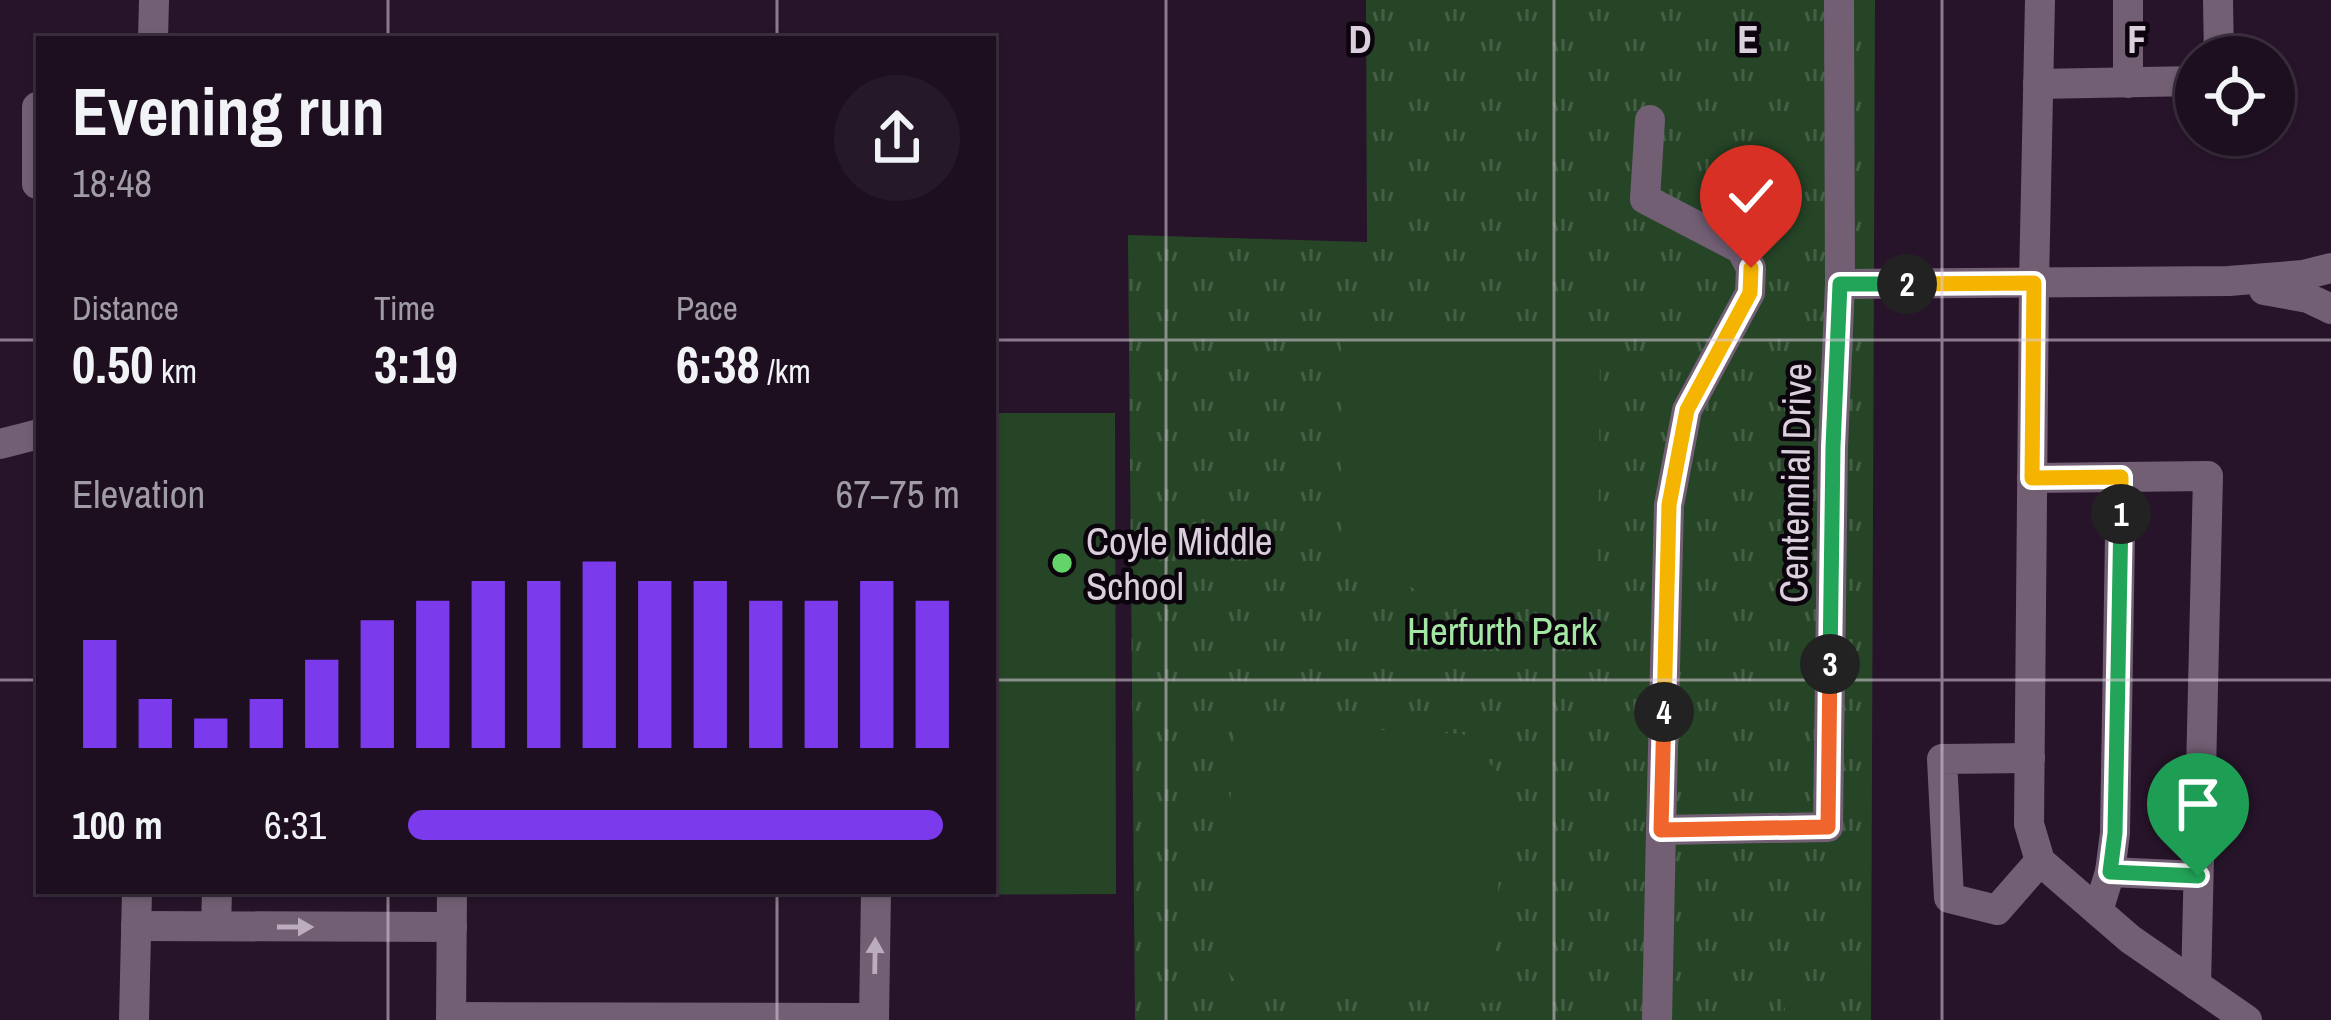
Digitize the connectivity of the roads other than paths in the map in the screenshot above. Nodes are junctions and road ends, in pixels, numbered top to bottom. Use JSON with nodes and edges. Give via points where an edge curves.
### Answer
{"nodes":[{"id":1,"x":154,"y":0,"type":"edge"},
{"id":2,"x":1839,"y":0,"type":"edge"},
{"id":3,"x":2040,"y":0,"type":"edge"},
{"id":4,"x":2128,"y":0,"type":"edge"},
{"id":5,"x":2218,"y":0,"type":"edge"},
{"id":6,"x":153,"y":36,"type":"edge"},
{"id":7,"x":2218,"y":36,"type":"edge"},
{"id":8,"x":2175,"y":81,"type":"edge"},
{"id":9,"x":2128,"y":82,"type":"junction"},
{"id":10,"x":2038,"y":84,"type":"junction"},
{"id":11,"x":1650,"y":120,"type":"dead end"},
{"id":12,"x":2331,"y":268,"type":"edge"},
{"id":13,"x":2229,"y":281,"type":"junction"},
{"id":14,"x":2034,"y":283,"type":"junction"},
{"id":15,"x":1840,"y":284,"type":"junction"},
{"id":16,"x":2331,"y":309,"type":"edge"},
{"id":17,"x":36,"y":435,"type":"edge"},
{"id":18,"x":0,"y":444,"type":"edge"},
{"id":19,"x":2121,"y":477,"type":"junction"},
{"id":20,"x":2032,"y":478,"type":"junction"},
{"id":21,"x":2030,"y":758,"type":"junction"},
{"id":22,"x":1661,"y":830,"type":"junction"},
{"id":23,"x":2040,"y":861,"type":"junction"},
{"id":24,"x":2110,"y":872,"type":"junction"},
{"id":25,"x":2198,"y":876,"type":"junction"},
{"id":26,"x":137,"y":894,"type":"edge"},
{"id":27,"x":217,"y":894,"type":"edge"},
{"id":28,"x":452,"y":894,"type":"edge"},
{"id":29,"x":876,"y":894,"type":"edge"},
{"id":30,"x":2098,"y":911,"type":"junction"},
{"id":31,"x":136,"y":926,"type":"junction"},
{"id":32,"x":216,"y":926,"type":"junction"},
{"id":33,"x":452,"y":927,"type":"junction"},
{"id":34,"x":2196,"y":985,"type":"junction"},
{"id":35,"x":451,"y":1018,"type":"edge"},
{"id":36,"x":134,"y":1020,"type":"edge"},
{"id":37,"x":862,"y":1020,"type":"edge"},
{"id":38,"x":874,"y":1020,"type":"edge"},
{"id":39,"x":1658,"y":1020,"type":"edge"},
{"id":40,"x":2247,"y":1020,"type":"edge"}],
"edges":[{"from":1,"to":6,"type":"street"},
{"from":2,"to":15,"type":"street","name":"Centennial Drive"},
{"from":3,"to":10,"type":"street"},
{"from":4,"to":9,"type":"street"},
{"from":5,"to":7,"type":"street"},
{"from":8,"to":9,"type":"street"},
{"from":9,"to":10,"type":"street"},
{"from":10,"to":14,"type":"street"},
{"from":11,"to":22,"type":"street","via":[[1646,199],[1741,249],[1751,268],[1750,293],[1687,410],[1669,505]]},
{"from":12,"to":13,"type":"street"},
{"from":13,"to":14,"type":"street"},
{"from":13,"to":16,"type":"street"},
{"from":14,"to":15,"type":"street"},
{"from":14,"to":20,"type":"street"},
{"from":15,"to":22,"type":"street","name":"Centennial Drive","via":[[1828,827]]},
{"from":17,"to":18,"type":"street"},
{"from":19,"to":20,"type":"street"},
{"from":19,"to":24,"type":"street"},
{"from":19,"to":25,"type":"street","via":[[2208,476]]},
{"from":20,"to":21,"type":"street"},
{"from":21,"to":23,"type":"street","via":[[2029,824]]},
{"from":21,"to":23,"type":"street","via":[[1942,759],[1949,898],[1997,910]]},
{"from":22,"to":39,"type":"street"},
{"from":23,"to":30,"type":"street"},
{"from":24,"to":25,"type":"street"},
{"from":24,"to":30,"type":"street"},
{"from":25,"to":34,"type":"street"},
{"from":26,"to":31,"type":"street"},
{"from":27,"to":32,"type":"street"},
{"from":28,"to":33,"type":"street"},
{"from":38,"to":29,"type":"street","one_way":true},
{"from":30,"to":34,"type":"street"},
{"from":31,"to":32,"type":"street"},
{"from":31,"to":36,"type":"street"},
{"from":32,"to":33,"type":"street","one_way":true},
{"from":33,"to":35,"type":"street"},
{"from":34,"to":40,"type":"street"},
{"from":35,"to":37,"type":"street"}]}
